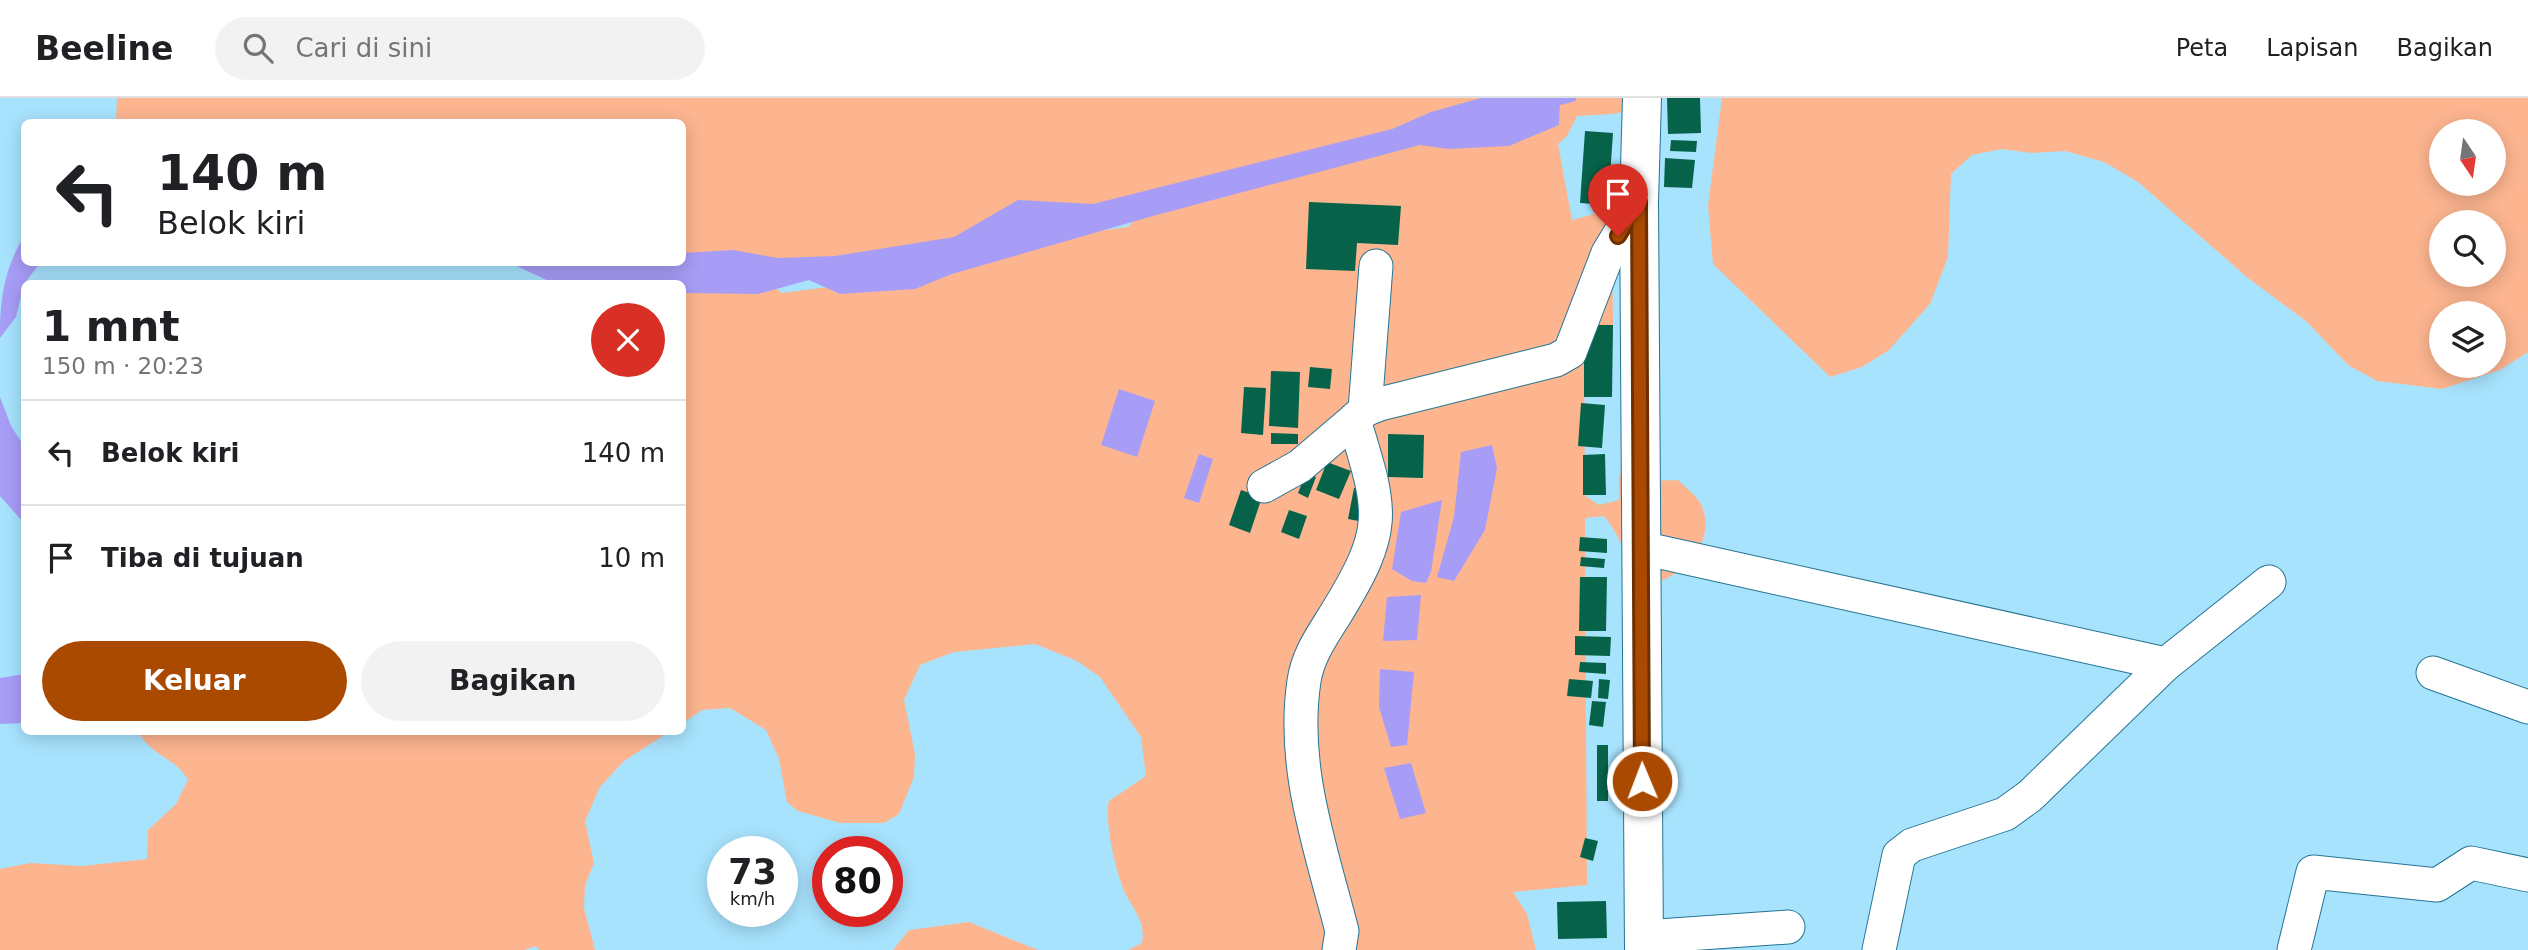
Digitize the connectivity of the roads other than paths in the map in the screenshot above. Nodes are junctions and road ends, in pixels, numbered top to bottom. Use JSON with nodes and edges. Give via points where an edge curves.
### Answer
{"nodes":[{"id":1,"x":1642,"y":98,"type":"edge"},
{"id":2,"x":1639,"y":202,"type":"junction"},
{"id":3,"x":1376,"y":266,"type":"dead end"},
{"id":4,"x":1359,"y":415,"type":"junction"},
{"id":5,"x":1265,"y":486,"type":"dead end"},
{"id":6,"x":1642,"y":548,"type":"junction"},
{"id":7,"x":2269,"y":582,"type":"dead end"},
{"id":8,"x":2166,"y":664,"type":"junction"},
{"id":9,"x":2433,"y":673,"type":"dead end"},
{"id":10,"x":2528,"y":707,"type":"edge"},
{"id":11,"x":2528,"y":875,"type":"edge"},
{"id":12,"x":1788,"y":928,"type":"dead end"},
{"id":13,"x":1644,"y":944,"type":"edge"},
{"id":14,"x":1339,"y":950,"type":"edge"},
{"id":15,"x":1880,"y":950,"type":"edge"},
{"id":16,"x":2294,"y":950,"type":"edge"}],
"edges":[{"from":1,"to":2,"type":"highway"},
{"from":2,"to":4,"type":"street","via":[[1608,253],[1570,352],[1556,360]]},
{"from":2,"to":6,"type":"highway"},
{"from":3,"to":4,"type":"street"},
{"from":4,"to":5,"type":"street","via":[[1300,467]]},
{"from":4,"to":14,"type":"street","via":[[1378,510],[1375,535],[1364,568],[1310,655],[1300,754],[1342,931]]},
{"from":6,"to":8,"type":"street"},
{"from":6,"to":13,"type":"highway"},
{"from":7,"to":8,"type":"street"},
{"from":8,"to":15,"type":"street","via":[[2030,796],[2005,814],[1912,845],[1899,855]]},
{"from":9,"to":10,"type":"street"},
{"from":11,"to":16,"type":"street","via":[[2471,863],[2437,885],[2313,872]]},
{"from":12,"to":13,"type":"street"}]}
